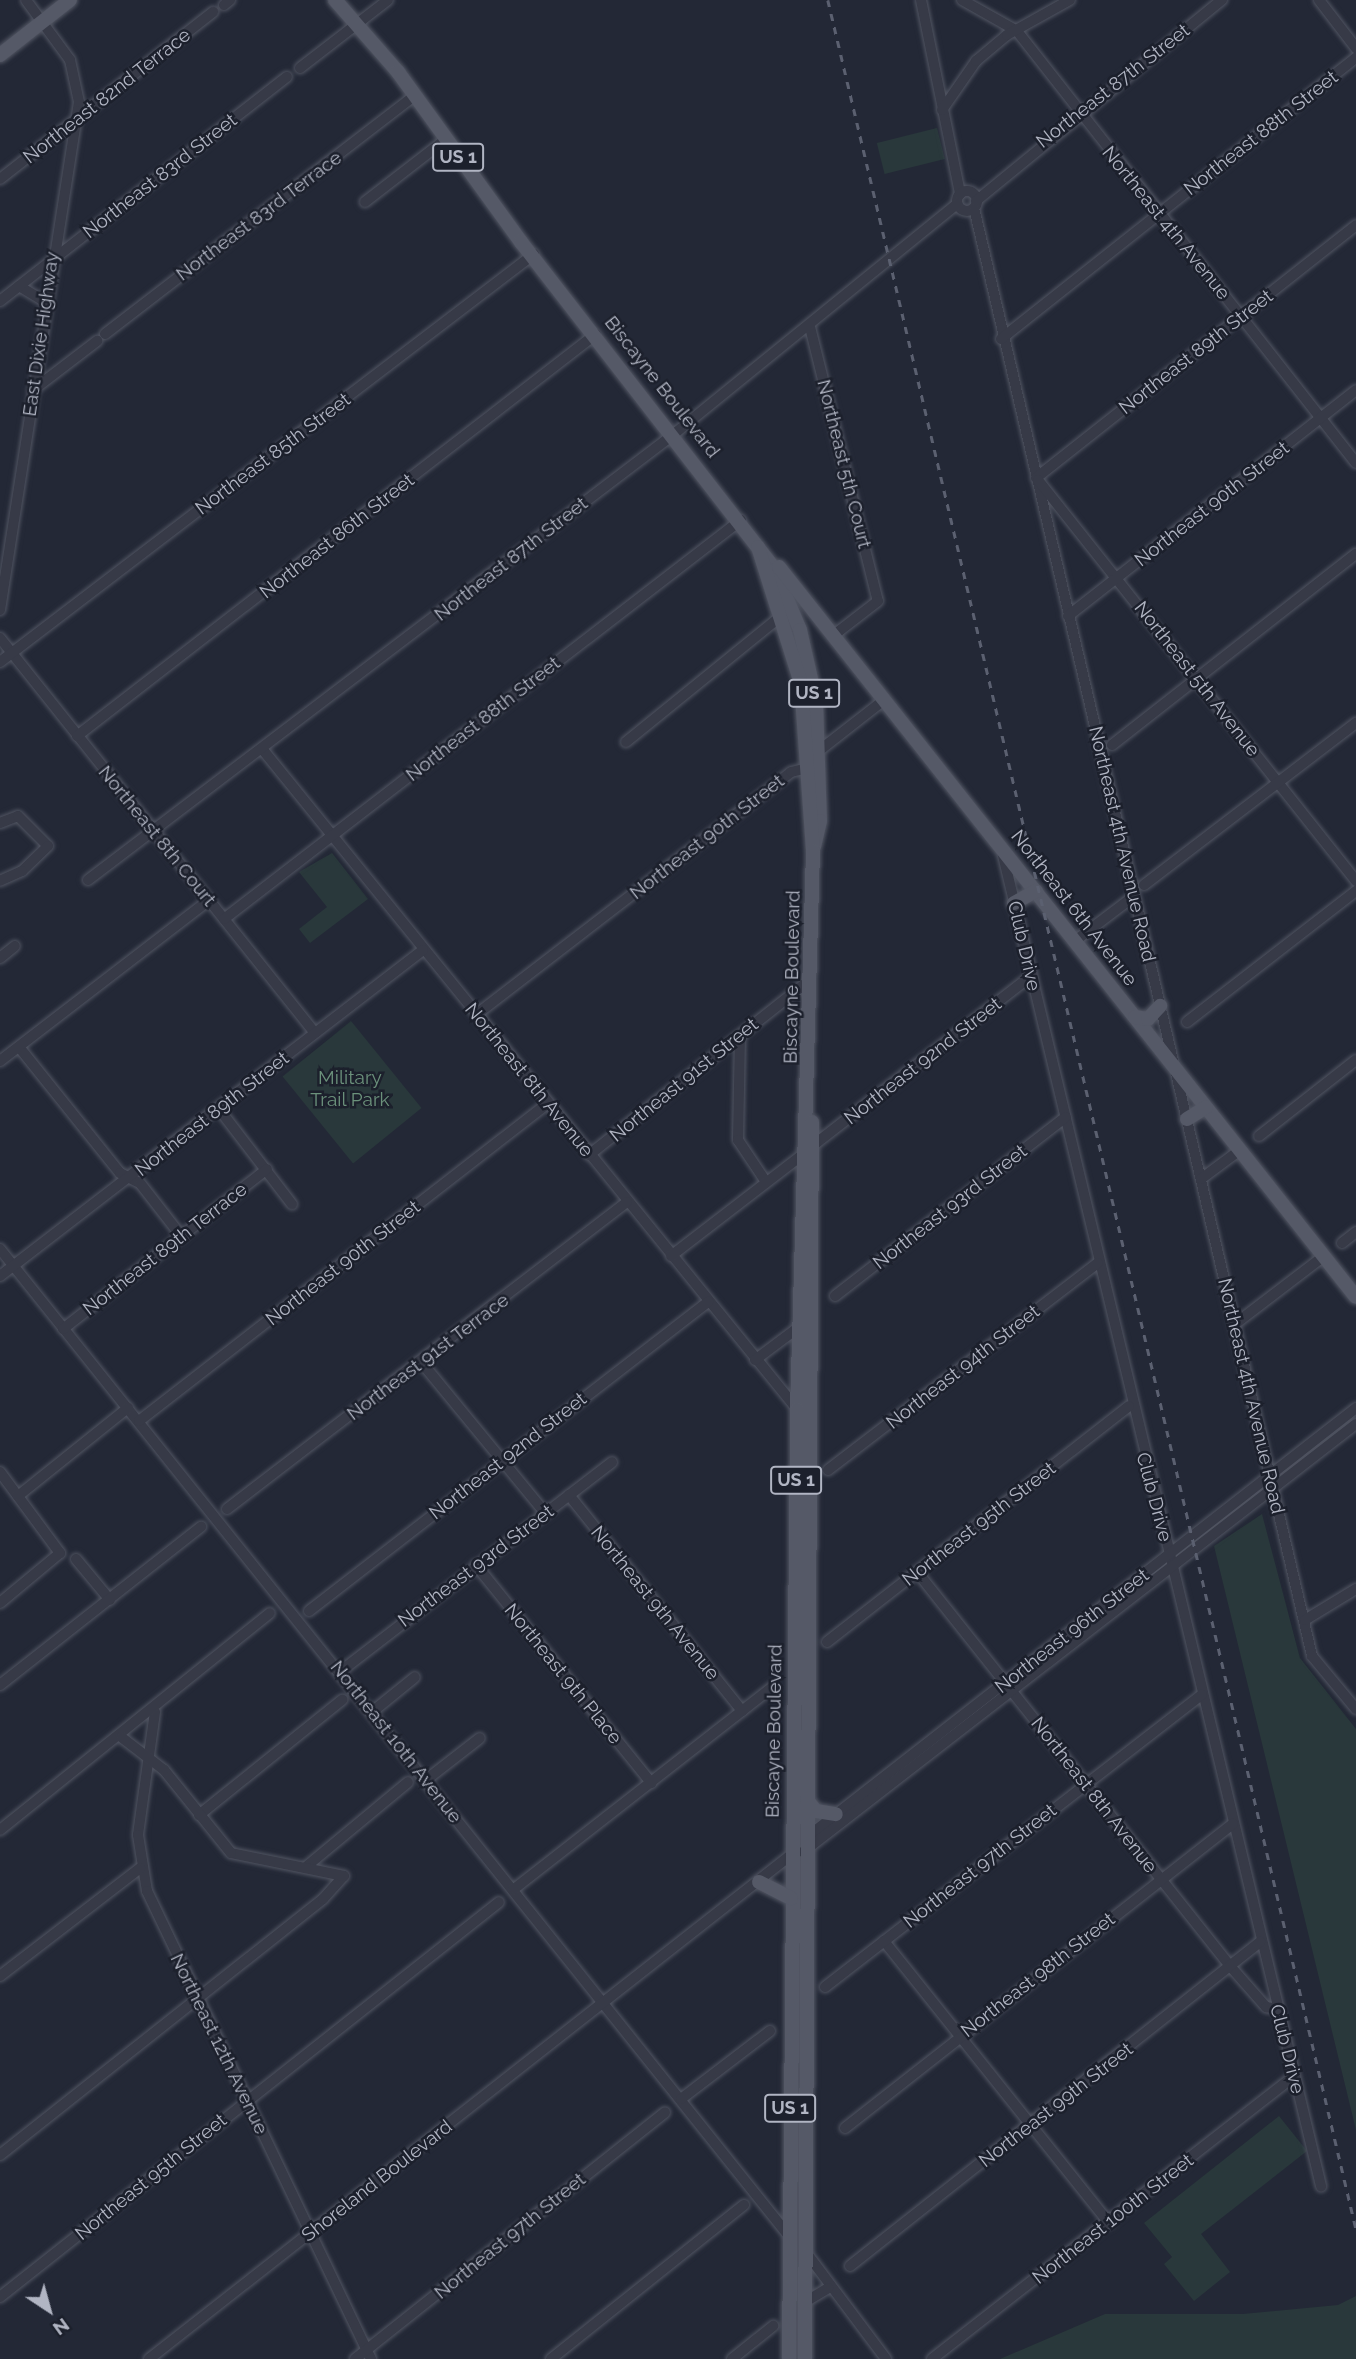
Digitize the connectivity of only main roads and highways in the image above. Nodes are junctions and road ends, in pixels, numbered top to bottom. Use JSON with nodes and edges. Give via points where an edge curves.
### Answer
{"nodes":[{"id":1,"x":70,"y":0,"type":"edge"},
{"id":2,"x":335,"y":0,"type":"edge"},
{"id":3,"x":0,"y":55,"type":"edge"},
{"id":4,"x":758,"y":547,"type":"junction"},
{"id":5,"x":813,"y":851,"type":"junction"},
{"id":6,"x":1036,"y":891,"type":"junction"},
{"id":7,"x":1014,"y":903,"type":"road end"},
{"id":8,"x":1160,"y":1006,"type":"road end"},
{"id":9,"x":1135,"y":1017,"type":"junction"},
{"id":10,"x":810,"y":1104,"type":"junction"},
{"id":11,"x":1206,"y":1107,"type":"junction"},
{"id":12,"x":1186,"y":1119,"type":"road end"},
{"id":13,"x":1356,"y":1297,"type":"edge"},
{"id":14,"x":797,"y":1409,"type":"junction"},
{"id":15,"x":813,"y":1433,"type":"junction"},
{"id":16,"x":795,"y":1554,"type":"junction"},
{"id":17,"x":810,"y":1582,"type":"junction"},
{"id":18,"x":807,"y":1800,"type":"junction"},
{"id":19,"x":836,"y":1814,"type":"road end"},
{"id":20,"x":759,"y":1882,"type":"road end"},
{"id":21,"x":791,"y":1898,"type":"junction"},
{"id":22,"x":789,"y":2359,"type":"edge"},
{"id":23,"x":804,"y":2359,"type":"edge"}],
"edges":[{"from":1,"to":3,"type":"main road"},
{"from":2,"to":4,"type":"main road","name":"Biscayne Boulevard","number":"US 1","via":[[509,222],[528,236],[534,254]]},
{"from":4,"to":5,"type":"main road","name":"Biscayne Boulevard","number":"US 1","via":[[804,698]]},
{"from":4,"to":5,"type":"main road","name":"Biscayne Boulevard","number":"US 1","via":[[800,630],[820,750],[820,821]]},
{"from":4,"to":6,"type":"main road","name":"Northeast 6th Avenue","via":[[834,635]]},
{"from":5,"to":10,"type":"main road","name":"Biscayne Boulevard","number":"US 1"},
{"from":6,"to":7,"type":"main road"},
{"from":6,"to":9,"type":"main road","name":"Northeast 6th Avenue"},
{"from":8,"to":9,"type":"main road","via":[[1148,1019]]},
{"from":9,"to":11,"type":"main road","name":"Northeast 6th Avenue"},
{"from":10,"to":14,"type":"main road","name":"Biscayne Boulevard","number":"US 1","via":[[802,1155]]},
{"from":10,"to":15,"type":"main road","name":"Biscayne Boulevard","number":"US 1","via":[[815,1144]]},
{"from":11,"to":12,"type":"main road"},
{"from":11,"to":13,"type":"main road","name":"Northeast 6th Avenue"},
{"from":14,"to":15,"type":"main road"},
{"from":14,"to":16,"type":"main road","name":"Biscayne Boulevard","number":"US 1"},
{"from":15,"to":17,"type":"main road","name":"Biscayne Boulevard","number":"US 1"},
{"from":16,"to":17,"type":"main road"},
{"from":16,"to":21,"type":"main road","name":"Biscayne Boulevard","number":"US 1"},
{"from":17,"to":18,"type":"main road","name":"Biscayne Boulevard","number":"US 1"},
{"from":18,"to":19,"type":"main road","via":[[816,1811]]},
{"from":18,"to":23,"type":"main road","name":"Biscayne Boulevard","number":"US 1"},
{"from":20,"to":21,"type":"main road"},
{"from":21,"to":22,"type":"main road","name":"Biscayne Boulevard","number":"US 1"}]}
